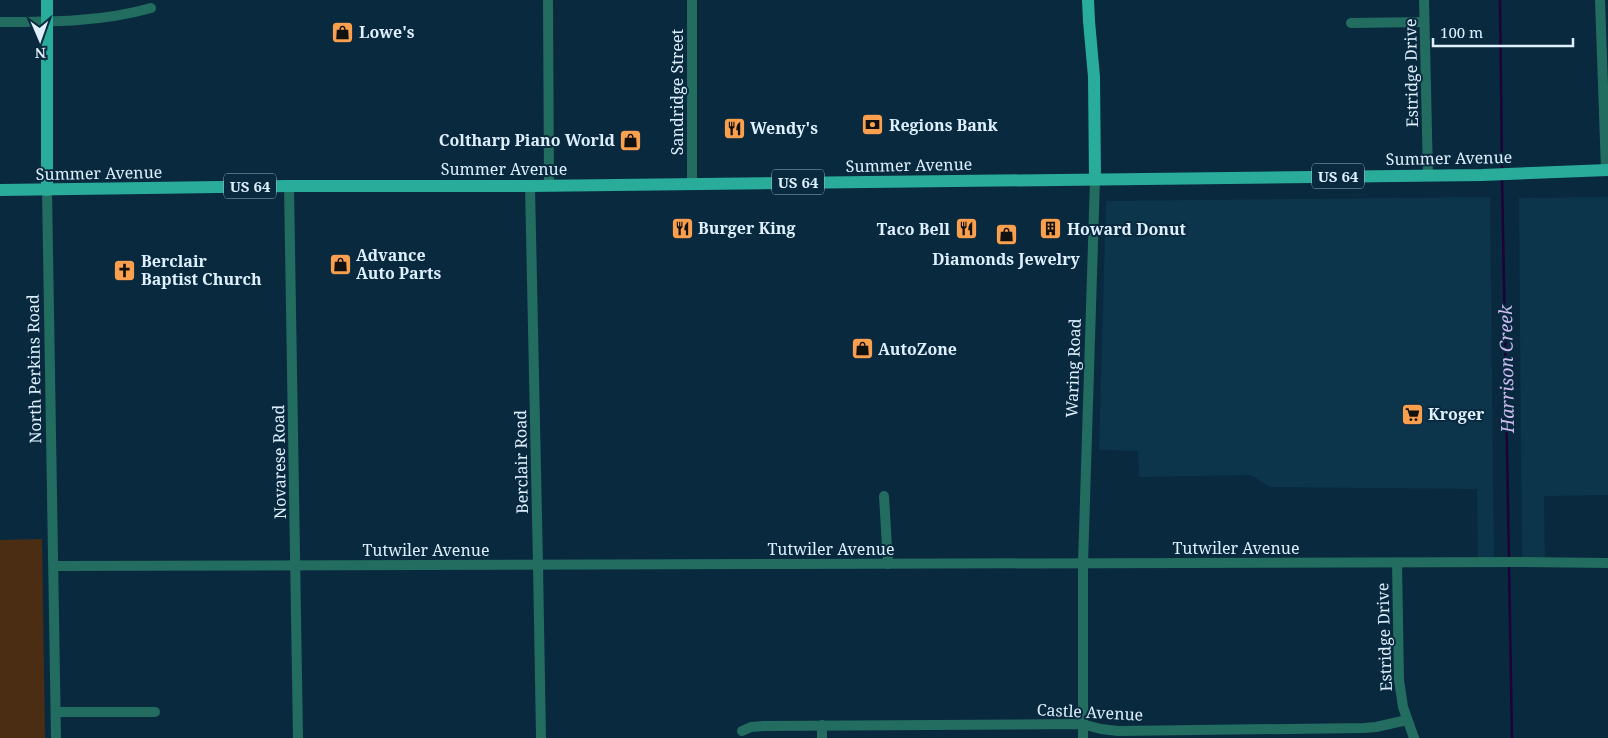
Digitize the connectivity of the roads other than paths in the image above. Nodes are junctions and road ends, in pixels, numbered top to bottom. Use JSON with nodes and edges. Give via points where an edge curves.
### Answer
{"nodes":[{"id":1,"x":47,"y":0,"type":"edge"},
{"id":2,"x":548,"y":0,"type":"edge"},
{"id":3,"x":692,"y":0,"type":"edge"},
{"id":4,"x":1088,"y":0,"type":"edge"},
{"id":5,"x":1424,"y":0,"type":"edge"},
{"id":6,"x":1600,"y":0,"type":"edge"},
{"id":7,"x":150,"y":8,"type":"dead end"},
{"id":8,"x":0,"y":22,"type":"edge"},
{"id":9,"x":46,"y":22,"type":"junction"},
{"id":10,"x":1424,"y":22,"type":"junction"},
{"id":11,"x":1351,"y":23,"type":"dead end"},
{"id":12,"x":1607,"y":170,"type":"edge"},
{"id":13,"x":1428,"y":174,"type":"junction"},
{"id":14,"x":1095,"y":179,"type":"junction"},
{"id":15,"x":692,"y":183,"type":"junction"},
{"id":16,"x":289,"y":186,"type":"junction"},
{"id":17,"x":530,"y":186,"type":"junction"},
{"id":18,"x":549,"y":186,"type":"junction"},
{"id":19,"x":0,"y":190,"type":"edge"},
{"id":20,"x":47,"y":190,"type":"junction"},
{"id":21,"x":884,"y":496,"type":"dead end"},
{"id":22,"x":1397,"y":563,"type":"junction"},
{"id":23,"x":1608,"y":563,"type":"edge"},
{"id":24,"x":295,"y":564,"type":"junction"},
{"id":25,"x":888,"y":564,"type":"junction"},
{"id":26,"x":1083,"y":564,"type":"junction"},
{"id":27,"x":538,"y":565,"type":"junction"},
{"id":28,"x":54,"y":566,"type":"junction"},
{"id":29,"x":56,"y":712,"type":"junction"},
{"id":30,"x":155,"y":712,"type":"dead end"},
{"id":31,"x":1407,"y":720,"type":"junction"},
{"id":32,"x":1082,"y":724,"type":"junction"},
{"id":33,"x":822,"y":725,"type":"junction"},
{"id":34,"x":742,"y":731,"type":"dead end"},
{"id":35,"x":56,"y":738,"type":"edge"},
{"id":36,"x":298,"y":738,"type":"edge"},
{"id":37,"x":541,"y":738,"type":"edge"},
{"id":38,"x":822,"y":738,"type":"edge"},
{"id":39,"x":1083,"y":738,"type":"edge"},
{"id":40,"x":1414,"y":738,"type":"edge"}],
"edges":[{"from":1,"to":9,"type":"main road","name":"North Perkins Road"},
{"from":2,"to":18,"type":"street"},
{"from":3,"to":15,"type":"street","name":"Sandridge Street"},
{"from":4,"to":14,"type":"main road","name":"Waring Road","via":[[1094,77]]},
{"from":5,"to":10,"type":"street","name":"Estridge Drive"},
{"from":6,"to":12,"type":"street"},
{"from":7,"to":9,"type":"street","via":[[125,15]]},
{"from":8,"to":9,"type":"street"},
{"from":9,"to":20,"type":"main road","name":"North Perkins Road"},
{"from":10,"to":11,"type":"street"},
{"from":10,"to":13,"type":"street","name":"Estridge Drive"},
{"from":12,"to":13,"type":"main road","name":"Summer Avenue","number":"US 64"},
{"from":13,"to":14,"type":"main road","name":"Summer Avenue","number":"US 64"},
{"from":14,"to":15,"type":"main road","name":"Summer Avenue","number":"US 64"},
{"from":14,"to":26,"type":"street","name":"Waring Road"},
{"from":15,"to":18,"type":"main road","name":"Summer Avenue","number":"US 64"},
{"from":16,"to":17,"type":"main road","name":"Summer Avenue","number":"US 64"},
{"from":16,"to":20,"type":"main road","name":"Summer Avenue","number":"US 64"},
{"from":16,"to":24,"type":"street","name":"Novarese Road"},
{"from":17,"to":18,"type":"main road","name":"Summer Avenue","number":"US 64"},
{"from":17,"to":27,"type":"street","name":"Berclair Road"},
{"from":19,"to":20,"type":"main road","name":"Summer Avenue","number":"US 64"},
{"from":20,"to":28,"type":"street","name":"North Perkins Road"},
{"from":21,"to":25,"type":"street"},
{"from":22,"to":23,"type":"street","name":"Tutwiler Avenue"},
{"from":22,"to":26,"type":"street","name":"Tutwiler Avenue"},
{"from":22,"to":31,"type":"street","name":"Estridge Drive","via":[[1398,674]]},
{"from":24,"to":27,"type":"street","name":"Tutwiler Avenue"},
{"from":24,"to":28,"type":"street","name":"Tutwiler Avenue"},
{"from":24,"to":36,"type":"street","name":"Novarese Road"},
{"from":25,"to":26,"type":"street","name":"Tutwiler Avenue"},
{"from":25,"to":27,"type":"street","name":"Tutwiler Avenue"},
{"from":26,"to":32,"type":"street","name":"Waring Road"},
{"from":27,"to":37,"type":"street","name":"Berclair Road"},
{"from":28,"to":29,"type":"street","name":"North Perkins Road"},
{"from":29,"to":30,"type":"street"},
{"from":29,"to":35,"type":"street","name":"North Perkins Road"},
{"from":31,"to":32,"type":"street","name":"Castle Avenue","via":[[1376,727],[1118,731]]},
{"from":31,"to":40,"type":"street","name":"Estridge Drive"},
{"from":32,"to":33,"type":"street","name":"Castle Avenue"},
{"from":32,"to":39,"type":"street","name":"Waring Road"},
{"from":33,"to":34,"type":"street","name":"Castle Avenue","via":[[757,726]]},
{"from":33,"to":38,"type":"street"}]}
